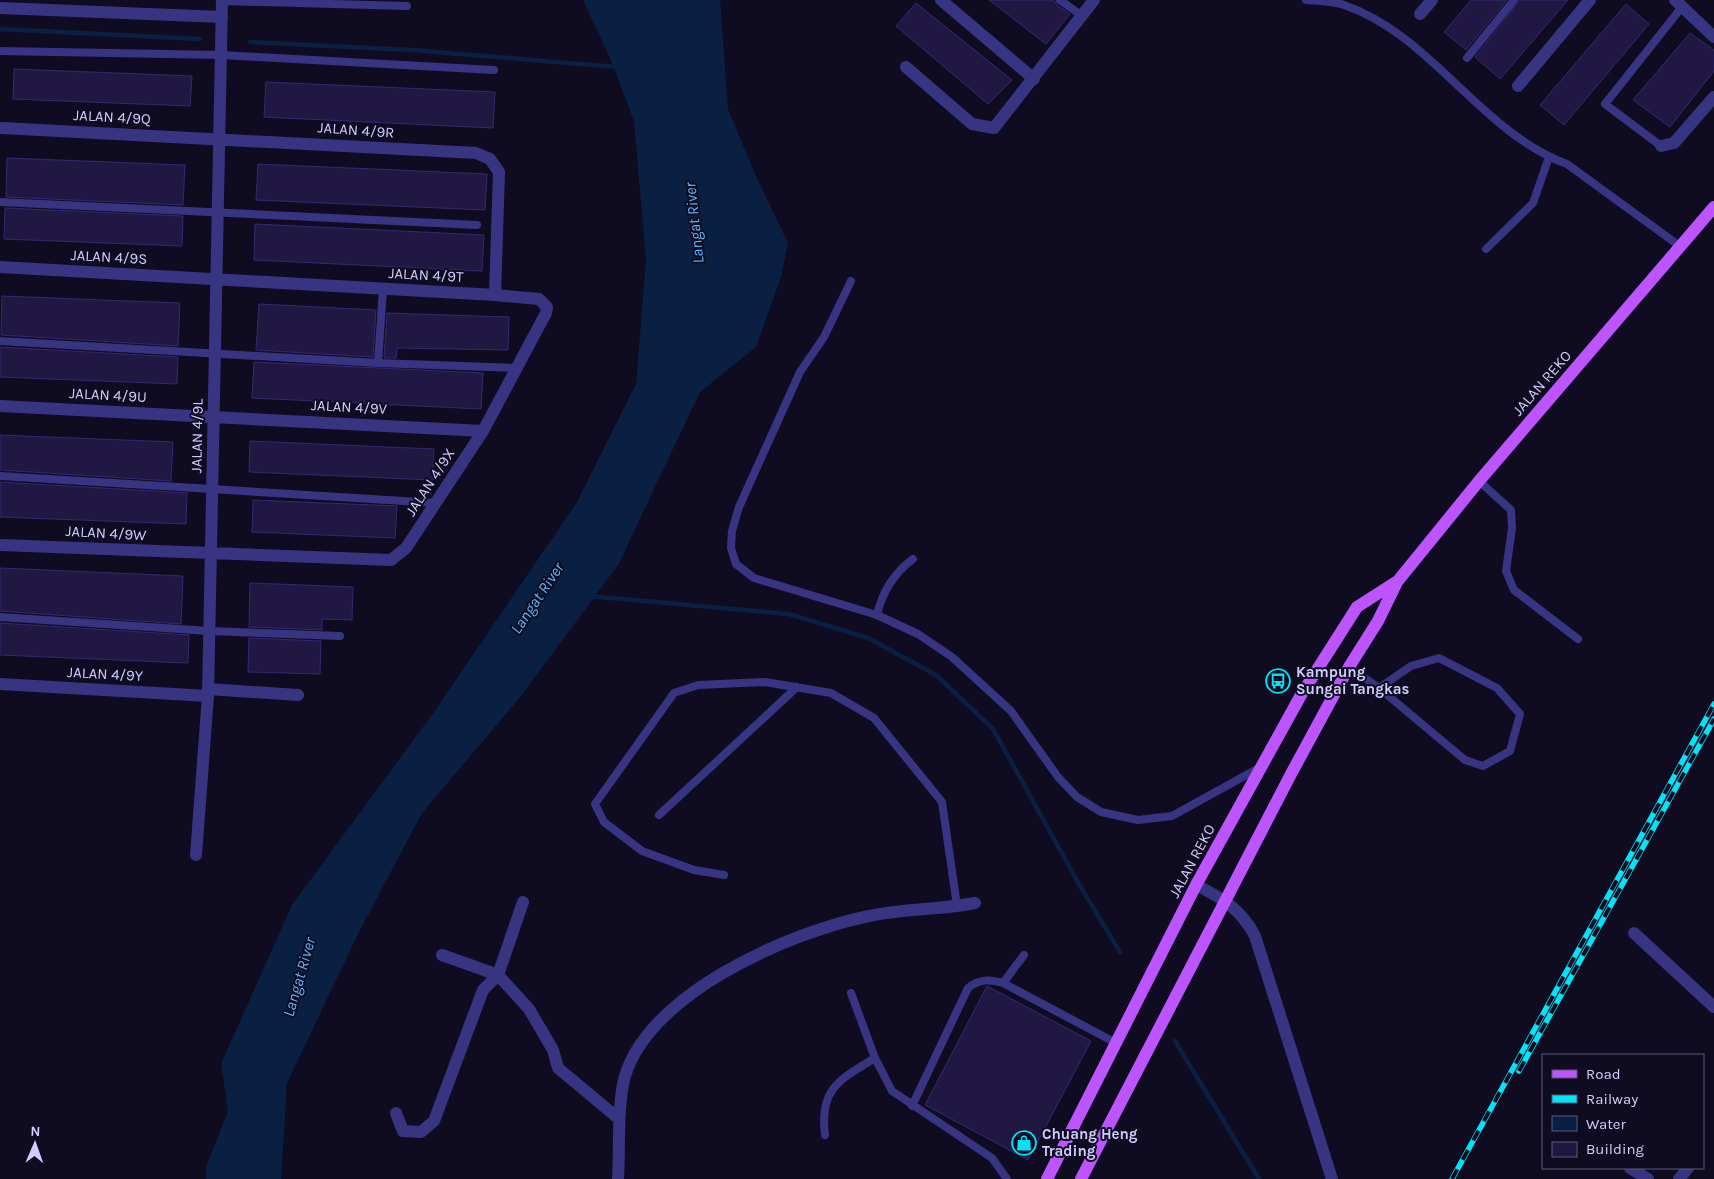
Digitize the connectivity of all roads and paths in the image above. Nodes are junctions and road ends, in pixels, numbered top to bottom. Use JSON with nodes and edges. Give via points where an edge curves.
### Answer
{"nodes":[{"id":1,"x":222,"y":0,"type":"edge"},
{"id":2,"x":941,"y":0,"type":"edge"},
{"id":3,"x":1060,"y":0,"type":"edge"},
{"id":4,"x":1094,"y":0,"type":"edge"},
{"id":5,"x":1306,"y":0,"type":"edge"},
{"id":6,"x":1432,"y":0,"type":"edge"},
{"id":7,"x":1514,"y":0,"type":"edge"},
{"id":8,"x":1590,"y":0,"type":"edge"},
{"id":9,"x":1678,"y":4,"type":"edge"},
{"id":10,"x":408,"y":6,"type":"dead end"},
{"id":11,"x":0,"y":8,"type":"edge"},
{"id":12,"x":1420,"y":14,"type":"dead end"},
{"id":13,"x":1082,"y":16,"type":"junction"},
{"id":14,"x":222,"y":17,"type":"junction"},
{"id":15,"x":1714,"y":37,"type":"edge"},
{"id":16,"x":0,"y":51,"type":"edge"},
{"id":17,"x":221,"y":55,"type":"junction"},
{"id":18,"x":1466,"y":58,"type":"dead end"},
{"id":19,"x":906,"y":67,"type":"dead end"},
{"id":20,"x":494,"y":70,"type":"dead end"},
{"id":21,"x":1034,"y":79,"type":"junction"},
{"id":22,"x":1518,"y":86,"type":"dead end"},
{"id":23,"x":1714,"y":97,"type":"edge"},
{"id":24,"x":2,"y":128,"type":"dead end"},
{"id":25,"x":219,"y":138,"type":"junction"},
{"id":26,"x":1661,"y":146,"type":"joint"},
{"id":27,"x":1549,"y":157,"type":"junction"},
{"id":28,"x":0,"y":202,"type":"edge"},
{"id":29,"x":1714,"y":207,"type":"edge"},
{"id":30,"x":217,"y":212,"type":"junction"},
{"id":31,"x":476,"y":224,"type":"dead end"},
{"id":32,"x":1681,"y":247,"type":"junction"},
{"id":33,"x":1486,"y":249,"type":"dead end"},
{"id":34,"x":0,"y":268,"type":"edge"},
{"id":35,"x":216,"y":279,"type":"junction"},
{"id":36,"x":851,"y":281,"type":"dead end"},
{"id":37,"x":383,"y":289,"type":"junction"},
{"id":38,"x":494,"y":295,"type":"junction"},
{"id":39,"x":0,"y":341,"type":"edge"},
{"id":40,"x":215,"y":352,"type":"junction"},
{"id":41,"x":378,"y":363,"type":"junction"},
{"id":42,"x":518,"y":368,"type":"junction"},
{"id":43,"x":0,"y":406,"type":"edge"},
{"id":44,"x":214,"y":416,"type":"junction"},
{"id":45,"x":483,"y":431,"type":"junction"},
{"id":46,"x":0,"y":476,"type":"edge"},
{"id":47,"x":1479,"y":481,"type":"junction"},
{"id":48,"x":212,"y":490,"type":"junction"},
{"id":49,"x":436,"y":503,"type":"junction"},
{"id":50,"x":0,"y":545,"type":"edge"},
{"id":51,"x":211,"y":555,"type":"junction"},
{"id":52,"x":913,"y":559,"type":"dead end"},
{"id":53,"x":1398,"y":582,"type":"junction"},
{"id":54,"x":877,"y":615,"type":"junction"},
{"id":55,"x":0,"y":617,"type":"edge"},
{"id":56,"x":209,"y":631,"type":"junction"},
{"id":57,"x":340,"y":636,"type":"dead end"},
{"id":58,"x":1578,"y":639,"type":"dead end"},
{"id":59,"x":1349,"y":667,"type":"junction"},
{"id":60,"x":0,"y":684,"type":"edge"},
{"id":61,"x":797,"y":687,"type":"junction"},
{"id":62,"x":1379,"y":688,"type":"junction"},
{"id":63,"x":208,"y":692,"type":"junction"},
{"id":64,"x":298,"y":696,"type":"dead end"},
{"id":65,"x":1261,"y":768,"type":"junction"},
{"id":66,"x":659,"y":814,"type":"dead end"},
{"id":67,"x":196,"y":855,"type":"dead end"},
{"id":68,"x":724,"y":875,"type":"dead end"},
{"id":69,"x":1196,"y":885,"type":"junction"},
{"id":70,"x":1225,"y":900,"type":"junction"},
{"id":71,"x":523,"y":902,"type":"dead end"},
{"id":72,"x":975,"y":903,"type":"dead end"},
{"id":73,"x":957,"y":906,"type":"junction"},
{"id":74,"x":1634,"y":933,"type":"dead end"},
{"id":75,"x":442,"y":955,"type":"dead end"},
{"id":76,"x":1024,"y":955,"type":"dead end"},
{"id":77,"x":498,"y":975,"type":"junction"},
{"id":78,"x":1003,"y":983,"type":"junction"},
{"id":79,"x":851,"y":993,"type":"dead end"},
{"id":80,"x":1714,"y":1006,"type":"edge"},
{"id":81,"x":1116,"y":1042,"type":"junction"},
{"id":82,"x":875,"y":1058,"type":"junction"},
{"id":83,"x":912,"y":1106,"type":"junction"},
{"id":84,"x":396,"y":1113,"type":"dead end"},
{"id":85,"x":619,"y":1119,"type":"junction"},
{"id":86,"x":824,"y":1135,"type":"dead end"},
{"id":87,"x":1632,"y":1169,"type":"edge"},
{"id":88,"x":1687,"y":1169,"type":"edge"},
{"id":89,"x":618,"y":1179,"type":"edge"},
{"id":90,"x":1008,"y":1179,"type":"edge"},
{"id":91,"x":1046,"y":1179,"type":"edge"},
{"id":92,"x":1081,"y":1179,"type":"edge"},
{"id":93,"x":1332,"y":1179,"type":"edge"},
{"id":94,"x":1648,"y":1179,"type":"edge"},
{"id":95,"x":1679,"y":1179,"type":"edge"}],
"edges":[{"from":1,"to":10,"type":"lane"},
{"from":1,"to":14,"type":"street","name":"JALAN 4/9L"},
{"from":2,"to":21,"type":"street"},
{"from":3,"to":13,"type":"lane"},
{"from":4,"to":13,"type":"street"},
{"from":5,"to":27,"type":"lane","via":[[1343,4],[1393,29],[1521,139]]},
{"from":6,"to":12,"type":"street"},
{"from":7,"to":18,"type":"lane"},
{"from":8,"to":22,"type":"street"},
{"from":9,"to":15,"type":"street"},
{"from":9,"to":26,"type":"lane","via":[[1605,104]]},
{"from":11,"to":14,"type":"street"},
{"from":13,"to":21,"type":"street"},
{"from":14,"to":17,"type":"street","name":"JALAN 4/9L"},
{"from":16,"to":17,"type":"lane"},
{"from":17,"to":20,"type":"lane"},
{"from":17,"to":25,"type":"street","name":"JALAN 4/9L"},
{"from":19,"to":21,"type":"street","via":[[972,124],[994,128]]},
{"from":23,"to":26,"type":"street","via":[[1674,143]]},
{"from":24,"to":25,"type":"street","name":"JALAN 4/9Q"},
{"from":25,"to":30,"type":"street","name":"JALAN 4/9L"},
{"from":25,"to":38,"type":"street","name":"JALAN 4/9R","via":[[476,153],[490,158],[499,172]]},
{"from":27,"to":32,"type":"lane","via":[[1567,164]]},
{"from":27,"to":33,"type":"lane","via":[[1533,203]]},
{"from":28,"to":30,"type":"lane"},
{"from":29,"to":32,"type":"main road","name":"JALAN REKO"},
{"from":30,"to":31,"type":"lane"},
{"from":30,"to":35,"type":"street","name":"JALAN 4/9L"},
{"from":32,"to":47,"type":"main road","name":"JALAN REKO"},
{"from":34,"to":35,"type":"street","name":"JALAN 4/9S"},
{"from":35,"to":37,"type":"street","name":"JALAN 4/9T"},
{"from":35,"to":40,"type":"street","name":"JALAN 4/9L"},
{"from":36,"to":54,"type":"lane","via":[[837,313],[800,372],[783,408],[739,507],[731,548],[736,564],[754,578]]},
{"from":37,"to":38,"type":"street","name":"JALAN 4/9T"},
{"from":37,"to":41,"type":"lane"},
{"from":38,"to":42,"type":"street","name":"JALAN 4/9X","via":[[539,299],[547,307]]},
{"from":39,"to":40,"type":"lane"},
{"from":40,"to":41,"type":"lane"},
{"from":40,"to":44,"type":"street","name":"JALAN 4/9L"},
{"from":41,"to":42,"type":"lane"},
{"from":42,"to":45,"type":"street","name":"JALAN 4/9X"},
{"from":43,"to":44,"type":"street","name":"JALAN 4/9U"},
{"from":44,"to":45,"type":"street","name":"JALAN 4/9V"},
{"from":44,"to":48,"type":"street","name":"JALAN 4/9L"},
{"from":45,"to":49,"type":"street","name":"JALAN 4/9X"},
{"from":46,"to":48,"type":"lane"},
{"from":47,"to":53,"type":"main road","name":"JALAN REKO"},
{"from":47,"to":58,"type":"lane","via":[[1511,510],[1506,571],[1514,590]]},
{"from":48,"to":49,"type":"lane"},
{"from":48,"to":51,"type":"street","name":"JALAN 4/9L"},
{"from":49,"to":51,"type":"street","name":"JALAN 4/9X","via":[[406,548],[391,560]]},
{"from":50,"to":51,"type":"street","name":"JALAN 4/9W"},
{"from":51,"to":56,"type":"street","name":"JALAN 4/9L"},
{"from":52,"to":54,"type":"lane","via":[[890,582],[880,600]]},
{"from":53,"to":59,"type":"main road","name":"JALAN REKO"},
{"from":53,"to":65,"type":"main road","name":"JALAN REKO","via":[[1358,607],[1301,695]]},
{"from":54,"to":65,"type":"lane","via":[[918,634],[984,684],[1011,711],[1076,797],[1101,812],[1138,820],[1172,816]]},
{"from":55,"to":56,"type":"lane"},
{"from":56,"to":57,"type":"lane"},
{"from":56,"to":63,"type":"street","name":"JALAN 4/9L"},
{"from":59,"to":62,"type":"lane"},
{"from":59,"to":70,"type":"main road","name":"JALAN REKO"},
{"from":60,"to":63,"type":"street","name":"JALAN 4/9Y"},
{"from":61,"to":66,"type":"lane"},
{"from":61,"to":68,"type":"lane","via":[[765,682],[698,685],[674,693],[595,804],[604,822],[642,851],[694,870]]},
{"from":61,"to":73,"type":"lane","via":[[831,694],[874,718],[942,802]]},
{"from":62,"to":62,"type":"lane","via":[[1465,760],[1483,766],[1510,751],[1520,714],[1497,688],[1439,658],[1411,666]]},
{"from":63,"to":64,"type":"street","name":"JALAN 4/9Y"},
{"from":63,"to":67,"type":"street","name":"JALAN 4/9L"},
{"from":65,"to":69,"type":"main road","name":"JALAN REKO"},
{"from":69,"to":70,"type":"street"},
{"from":69,"to":81,"type":"main road","name":"JALAN REKO"},
{"from":70,"to":92,"type":"main road","name":"JALAN REKO"},
{"from":70,"to":93,"type":"street","via":[[1239,911],[1254,936]]},
{"from":71,"to":77,"type":"street"},
{"from":72,"to":73,"type":"street"},
{"from":73,"to":85,"type":"street","via":[[871,915],[815,929],[711,980],[670,1012],[633,1058],[624,1084]]},
{"from":74,"to":80,"type":"street"},
{"from":75,"to":77,"type":"street"},
{"from":76,"to":78,"type":"lane"},
{"from":77,"to":84,"type":"street","via":[[483,990],[434,1121],[421,1132],[403,1130]]},
{"from":77,"to":85,"type":"street","via":[[529,1009],[553,1050],[558,1068]]},
{"from":78,"to":81,"type":"lane"},
{"from":78,"to":83,"type":"lane","via":[[990,979],[968,988]]},
{"from":79,"to":82,"type":"lane"},
{"from":81,"to":91,"type":"main road","name":"JALAN REKO"},
{"from":82,"to":83,"type":"lane","via":[[892,1091]]},
{"from":82,"to":86,"type":"lane","via":[[832,1088],[822,1114]]},
{"from":83,"to":90,"type":"lane","via":[[992,1158]]},
{"from":85,"to":89,"type":"street"},
{"from":87,"to":94,"type":"street"},
{"from":88,"to":95,"type":"street"}]}
